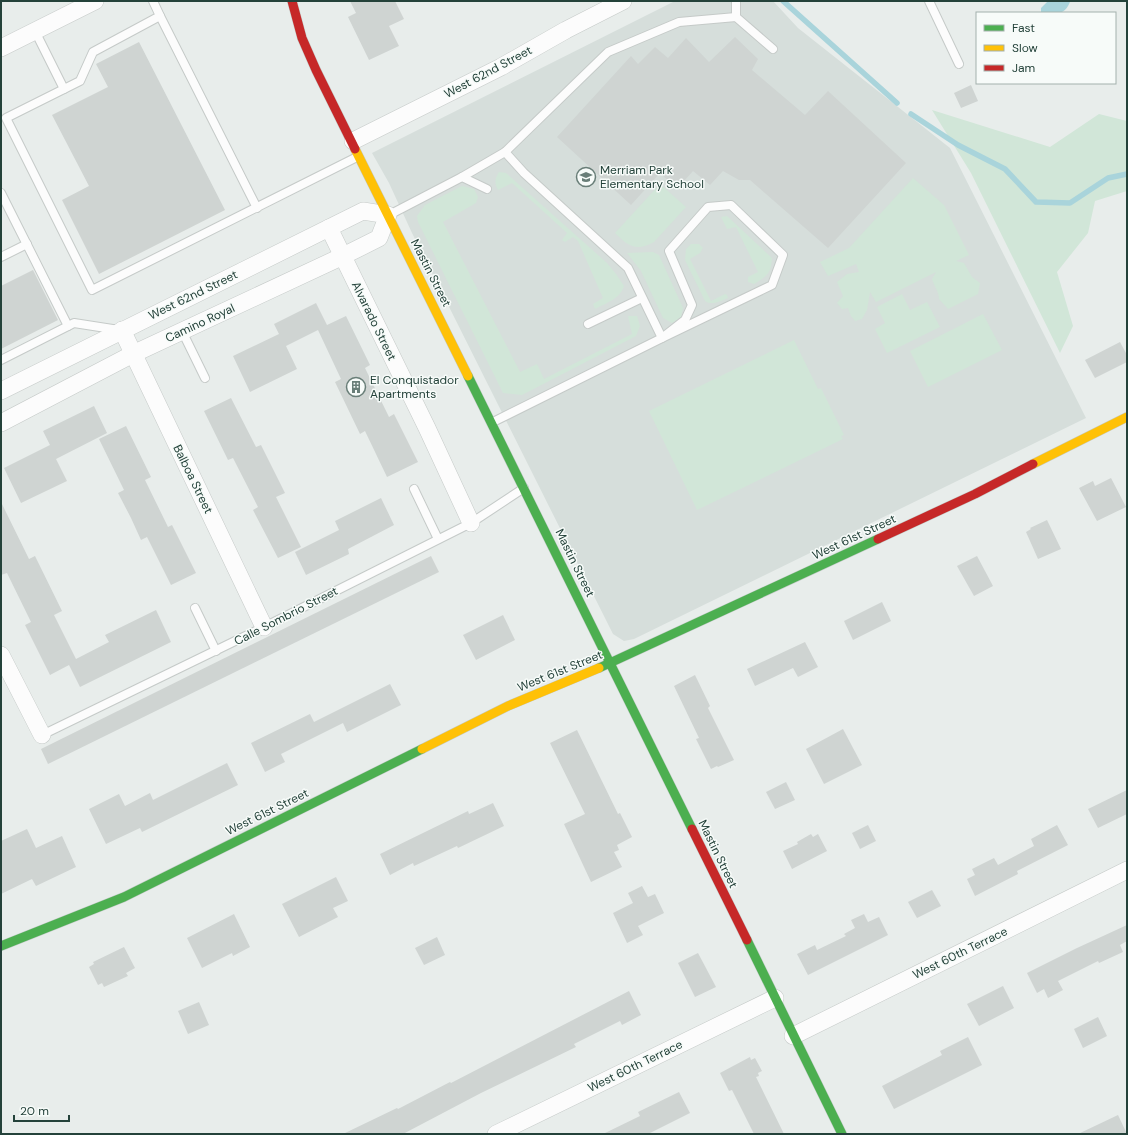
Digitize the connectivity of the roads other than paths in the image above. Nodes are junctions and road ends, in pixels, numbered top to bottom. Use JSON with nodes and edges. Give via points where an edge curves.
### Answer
{"nodes":[{"id":1,"x":95,"y":1,"type":"edge"},
{"id":2,"x":153,"y":1,"type":"edge"},
{"id":3,"x":292,"y":1,"type":"edge"},
{"id":4,"x":623,"y":1,"type":"edge"},
{"id":5,"x":736,"y":1,"type":"edge"},
{"id":6,"x":929,"y":1,"type":"edge"},
{"id":7,"x":160,"y":16,"type":"junction"},
{"id":8,"x":736,"y":17,"type":"junction"},
{"id":9,"x":35,"y":31,"type":"junction"},
{"id":10,"x":1,"y":48,"type":"edge"},
{"id":11,"x":773,"y":49,"type":"dead end"},
{"id":12,"x":959,"y":64,"type":"dead end"},
{"id":13,"x":64,"y":89,"type":"junction"},
{"id":14,"x":356,"y":149,"type":"junction"},
{"id":15,"x":506,"y":152,"type":"junction"},
{"id":16,"x":462,"y":177,"type":"junction"},
{"id":17,"x":487,"y":189,"type":"dead end"},
{"id":18,"x":1,"y":193,"type":"edge"},
{"id":19,"x":256,"y":208,"type":"junction"},
{"id":20,"x":388,"y":215,"type":"junction"},
{"id":21,"x":330,"y":228,"type":"junction"},
{"id":22,"x":27,"y":244,"type":"junction"},
{"id":23,"x":343,"y":256,"type":"junction"},
{"id":24,"x":1,"y":257,"type":"edge"},
{"id":25,"x":642,"y":298,"type":"junction"},
{"id":26,"x":588,"y":324,"type":"dead end"},
{"id":27,"x":68,"y":326,"type":"junction"},
{"id":28,"x":122,"y":330,"type":"junction"},
{"id":29,"x":182,"y":331,"type":"junction"},
{"id":30,"x":662,"y":338,"type":"junction"},
{"id":31,"x":133,"y":354,"type":"junction"},
{"id":32,"x":1,"y":360,"type":"edge"},
{"id":33,"x":205,"y":378,"type":"dead end"},
{"id":34,"x":1,"y":391,"type":"edge"},
{"id":35,"x":1127,"y":417,"type":"edge"},
{"id":36,"x":492,"y":422,"type":"junction"},
{"id":37,"x":1,"y":423,"type":"edge"},
{"id":38,"x":525,"y":488,"type":"junction"},
{"id":39,"x":414,"y":489,"type":"dead end"},
{"id":40,"x":471,"y":523,"type":"junction"},
{"id":41,"x":438,"y":539,"type":"junction"},
{"id":42,"x":195,"y":608,"type":"dead end"},
{"id":43,"x":264,"y":627,"type":"junction"},
{"id":44,"x":216,"y":651,"type":"junction"},
{"id":45,"x":1,"y":655,"type":"edge"},
{"id":46,"x":611,"y":663,"type":"junction"},
{"id":47,"x":42,"y":735,"type":"joint"},
{"id":48,"x":1127,"y":870,"type":"edge"},
{"id":49,"x":1,"y":946,"type":"edge"},
{"id":50,"x":775,"y":998,"type":"junction"},
{"id":51,"x":793,"y":1036,"type":"junction"},
{"id":52,"x":496,"y":1134,"type":"edge"},
{"id":53,"x":842,"y":1134,"type":"edge"}],
"edges":[{"from":1,"to":9,"type":"street"},
{"from":2,"to":7,"type":"lane"},
{"from":3,"to":14,"type":"street","name":"Mastin Street","via":[[302,38]]},
{"from":4,"to":14,"type":"street","name":"West 62nd Street","via":[[566,30]]},
{"from":5,"to":8,"type":"lane"},
{"from":6,"to":12,"type":"lane"},
{"from":7,"to":13,"type":"lane","via":[[93,52],[80,81]]},
{"from":7,"to":19,"type":"lane"},
{"from":8,"to":11,"type":"lane"},
{"from":8,"to":15,"type":"lane","via":[[679,22],[608,52]]},
{"from":9,"to":10,"type":"street"},
{"from":9,"to":13,"type":"lane"},
{"from":13,"to":19,"type":"lane","via":[[6,118],[92,290]]},
{"from":14,"to":19,"type":"lane"},
{"from":14,"to":20,"type":"street","name":"Mastin Street"},
{"from":15,"to":16,"type":"lane"},
{"from":15,"to":25,"type":"lane","via":[[524,174],[628,268]]},
{"from":16,"to":17,"type":"lane"},
{"from":16,"to":20,"type":"lane"},
{"from":18,"to":22,"type":"lane"},
{"from":20,"to":21,"type":"street","name":"West 62nd Street","via":[[363,211]]},
{"from":20,"to":23,"type":"street","name":"Camino Royal","via":[[379,238]]},
{"from":20,"to":36,"type":"street","name":"Mastin Street"},
{"from":21,"to":23,"type":"street","name":"Alvarado Street"},
{"from":21,"to":28,"type":"street","name":"West 62nd Street"},
{"from":22,"to":24,"type":"lane"},
{"from":22,"to":27,"type":"lane"},
{"from":23,"to":29,"type":"street","name":"Camino Royal"},
{"from":23,"to":40,"type":"street","name":"Alvarado Street"},
{"from":25,"to":26,"type":"lane"},
{"from":25,"to":30,"type":"lane"},
{"from":27,"to":28,"type":"lane","via":[[74,323]]},
{"from":27,"to":32,"type":"lane"},
{"from":28,"to":31,"type":"street","name":"Balboa Street"},
{"from":28,"to":34,"type":"street","name":"West 62nd Street"},
{"from":29,"to":31,"type":"street","name":"Camino Royal"},
{"from":29,"to":33,"type":"lane"},
{"from":30,"to":30,"type":"lane","via":[[772,285],[783,255],[731,205],[708,207],[669,251],[692,305],[685,320]]},
{"from":30,"to":36,"type":"lane"},
{"from":31,"to":37,"type":"street","name":"Camino Royal"},
{"from":31,"to":43,"type":"street","name":"Balboa Street"},
{"from":35,"to":46,"type":"street","name":"West 61st Street","via":[[975,494]]},
{"from":36,"to":38,"type":"street","name":"Mastin Street"},
{"from":38,"to":40,"type":"lane","name":"Calle Sombrio Street"},
{"from":38,"to":46,"type":"street","name":"Mastin Street"},
{"from":39,"to":41,"type":"lane"},
{"from":40,"to":41,"type":"lane","name":"Calle Sombrio Street"},
{"from":41,"to":43,"type":"lane","name":"Calle Sombrio Street"},
{"from":42,"to":44,"type":"lane"},
{"from":43,"to":44,"type":"lane","name":"Calle Sombrio Street"},
{"from":44,"to":47,"type":"lane","name":"Calle Sombrio Street"},
{"from":45,"to":47,"type":"street"},
{"from":46,"to":49,"type":"street","name":"West 61st Street","via":[[508,706],[124,897]]},
{"from":46,"to":50,"type":"street","name":"Mastin Street"},
{"from":48,"to":51,"type":"street","name":"West 60th Terrace"},
{"from":50,"to":51,"type":"street","name":"Mastin Street"},
{"from":50,"to":52,"type":"street","name":"West 60th Terrace"},
{"from":51,"to":53,"type":"street","name":"Mastin Street"}]}
